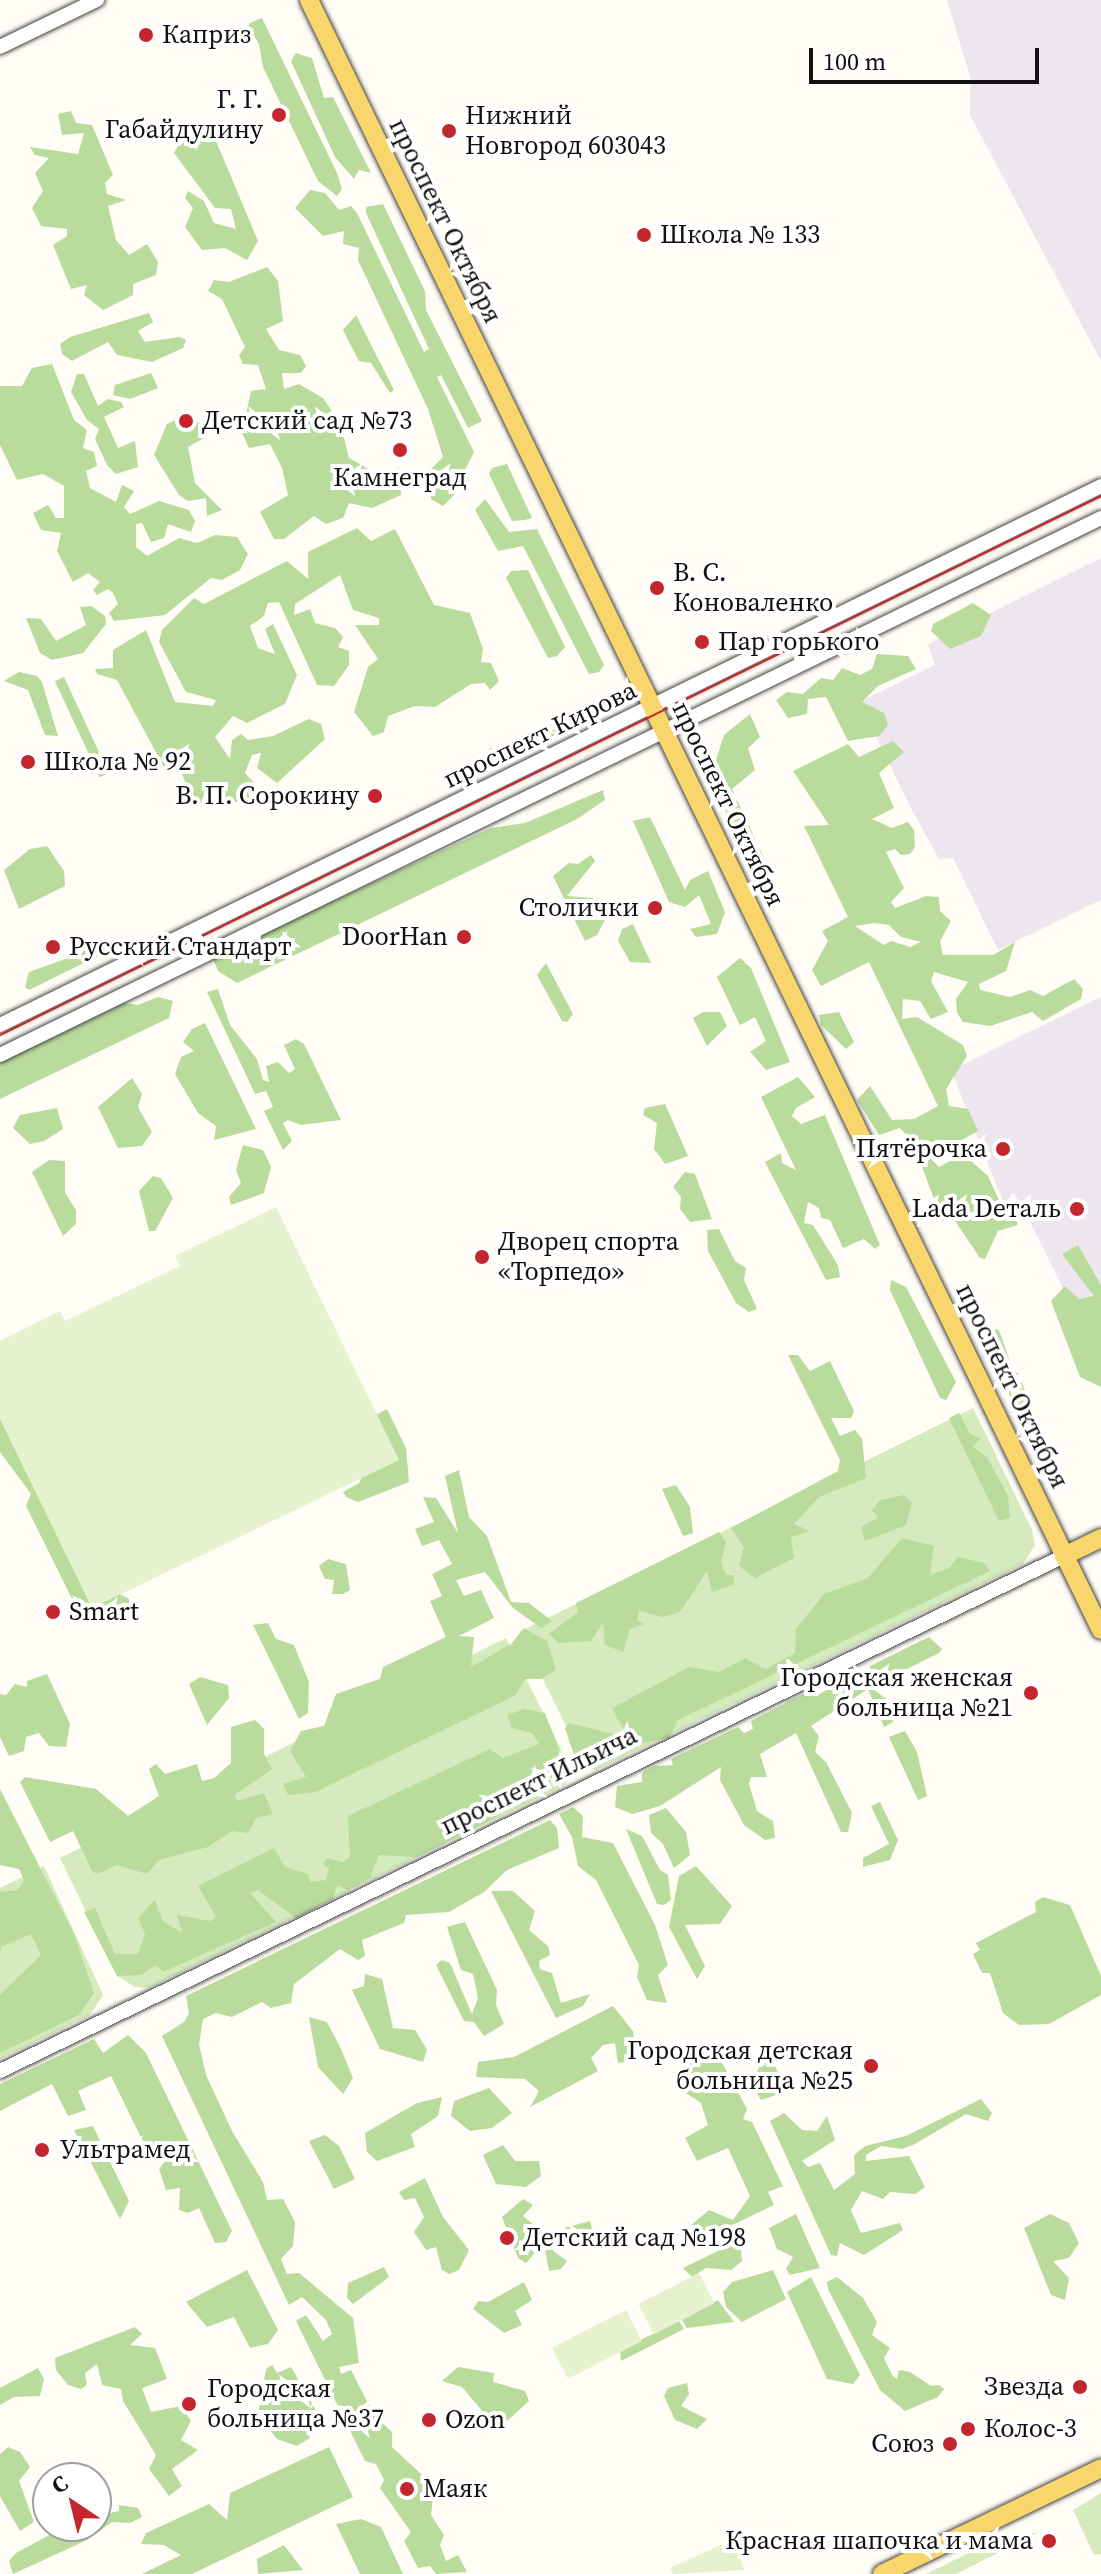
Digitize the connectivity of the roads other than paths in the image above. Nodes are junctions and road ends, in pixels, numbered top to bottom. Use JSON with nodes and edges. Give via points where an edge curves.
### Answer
{"nodes":[{"id":1,"x":97,"y":0,"type":"edge"},
{"id":2,"x":309,"y":0,"type":"edge"},
{"id":3,"x":0,"y":47,"type":"edge"},
{"id":4,"x":1101,"y":486,"type":"edge"},
{"id":5,"x":1101,"y":518,"type":"edge"},
{"id":6,"x":652,"y":706,"type":"junction"},
{"id":7,"x":664,"y":731,"type":"junction"},
{"id":8,"x":0,"y":1025,"type":"edge"},
{"id":9,"x":0,"y":1055,"type":"edge"},
{"id":10,"x":1101,"y":1538,"type":"edge"},
{"id":11,"x":1064,"y":1556,"type":"junction"},
{"id":12,"x":1101,"y":1630,"type":"edge"},
{"id":13,"x":0,"y":2071,"type":"edge"},
{"id":14,"x":1101,"y":2468,"type":"edge"},
{"id":15,"x":882,"y":2574,"type":"edge"}],
"edges":[{"from":1,"to":3,"type":"street"},
{"from":2,"to":6,"type":"main road","name":"проспект Октября"},
{"from":4,"to":6,"type":"street","name":"проспект Кирова"},
{"from":5,"to":7,"type":"street","name":"проспект Кирова"},
{"from":6,"to":7,"type":"main road","name":"проспект Октября"},
{"from":6,"to":8,"type":"street","name":"проспект Кирова"},
{"from":7,"to":9,"type":"street","name":"проспект Кирова"},
{"from":7,"to":11,"type":"main road","name":"проспект Октября"},
{"from":10,"to":11,"type":"main road","name":"проспект Ильича"},
{"from":11,"to":12,"type":"main road","name":"проспект Октября"},
{"from":11,"to":13,"type":"street","name":"проспект Ильича"},
{"from":14,"to":15,"type":"main road"}]}
